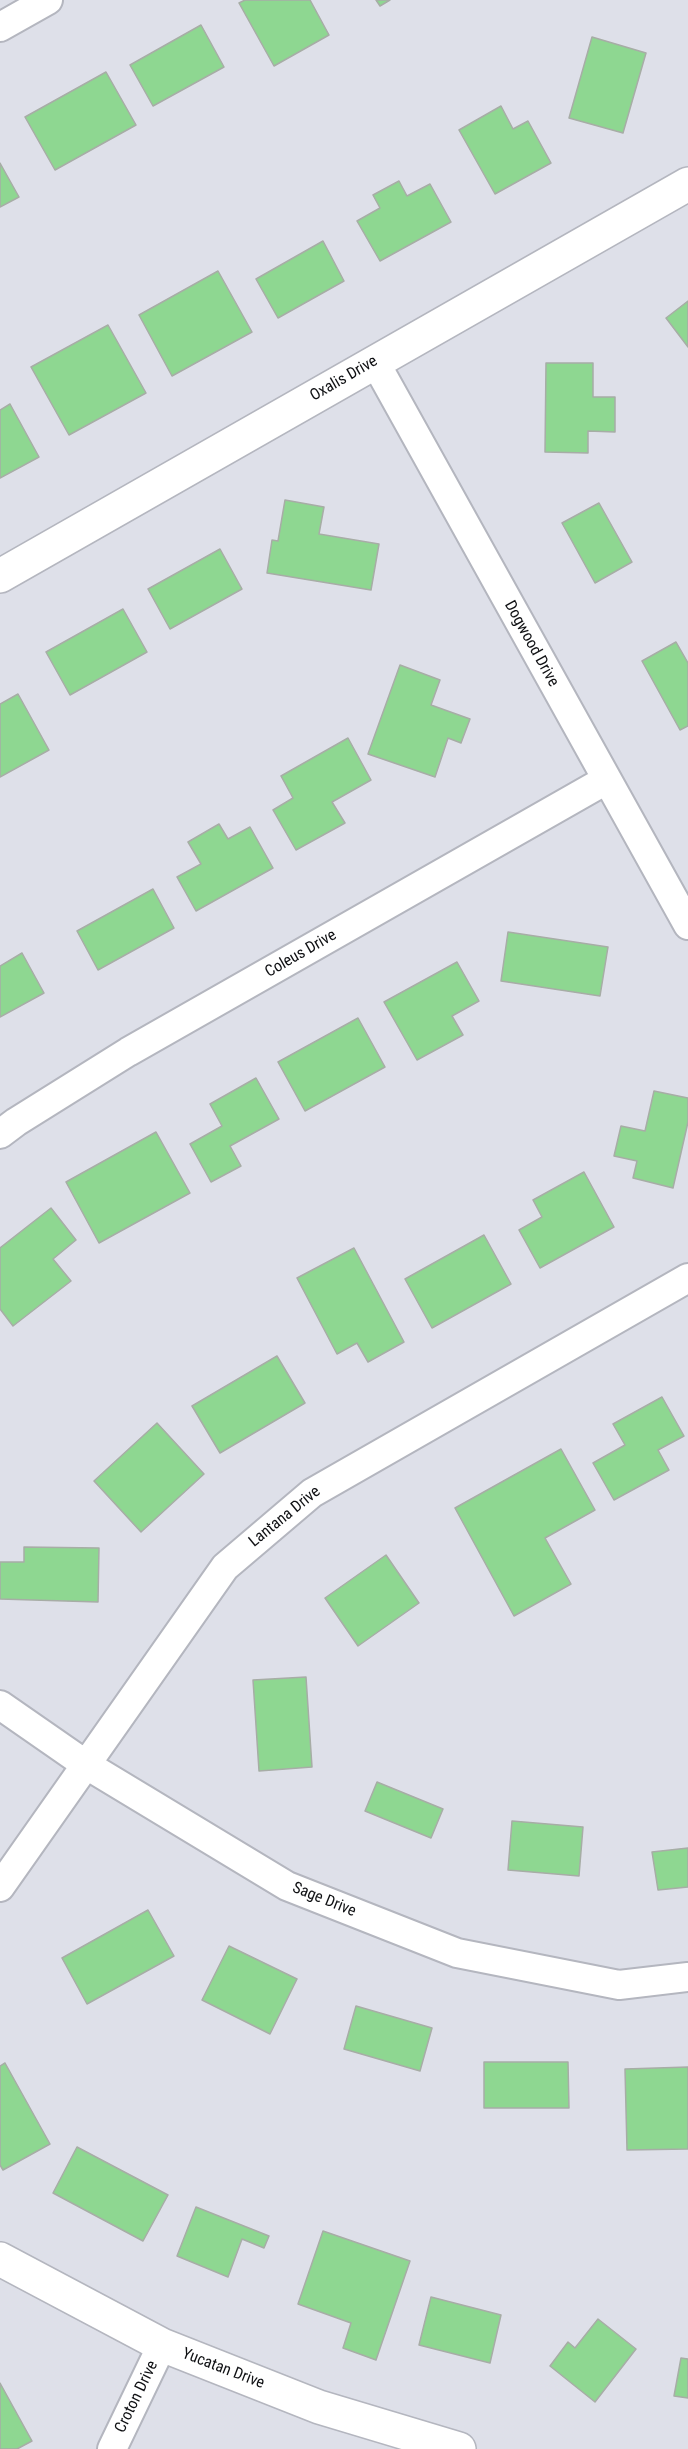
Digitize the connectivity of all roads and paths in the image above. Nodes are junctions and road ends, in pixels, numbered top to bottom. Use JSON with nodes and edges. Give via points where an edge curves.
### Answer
{"nodes":[{"id":1,"x":48,"y":0,"type":"edge"},
{"id":2,"x":0,"y":27,"type":"edge"},
{"id":3,"x":688,"y":184,"type":"edge"},
{"id":4,"x":375,"y":362,"type":"junction"},
{"id":5,"x":0,"y":576,"type":"edge"},
{"id":6,"x":606,"y":780,"type":"junction"},
{"id":7,"x":688,"y":925,"type":"edge"},
{"id":8,"x":0,"y":1134,"type":"edge"},
{"id":9,"x":688,"y":1278,"type":"edge"},
{"id":10,"x":0,"y":1706,"type":"edge"},
{"id":11,"x":85,"y":1764,"type":"junction"},
{"id":12,"x":0,"y":1887,"type":"edge"},
{"id":13,"x":688,"y":1977,"type":"edge"},
{"id":14,"x":0,"y":2259,"type":"edge"},
{"id":15,"x":162,"y":2346,"type":"junction"},
{"id":16,"x":112,"y":2449,"type":"edge"},
{"id":17,"x":459,"y":2449,"type":"edge"}],
"edges":[{"from":1,"to":2,"type":"street"},
{"from":3,"to":4,"type":"street","name":"Oxalis Drive"},
{"from":4,"to":5,"type":"street","name":"Oxalis Drive"},
{"from":4,"to":6,"type":"street","name":"Dogwood Drive"},
{"from":6,"to":7,"type":"street","name":"Dogwood Drive"},
{"from":6,"to":8,"type":"street","name":"Coleus Drive","via":[[128,1052]]},
{"from":9,"to":11,"type":"street","name":"Lantana Drive","via":[[312,1492],[225,1567]]},
{"from":10,"to":11,"type":"street","name":"Sage Drive"},
{"from":11,"to":12,"type":"street","name":"Lantana Drive"},
{"from":11,"to":13,"type":"street","name":"Sage Drive","via":[[287,1886],[457,1953],[619,1985]]},
{"from":14,"to":15,"type":"street","name":"Yucatan Drive"},
{"from":15,"to":16,"type":"street","name":"Croton Drive"},
{"from":15,"to":17,"type":"street","name":"Yucatan Drive","via":[[319,2407]]}]}
